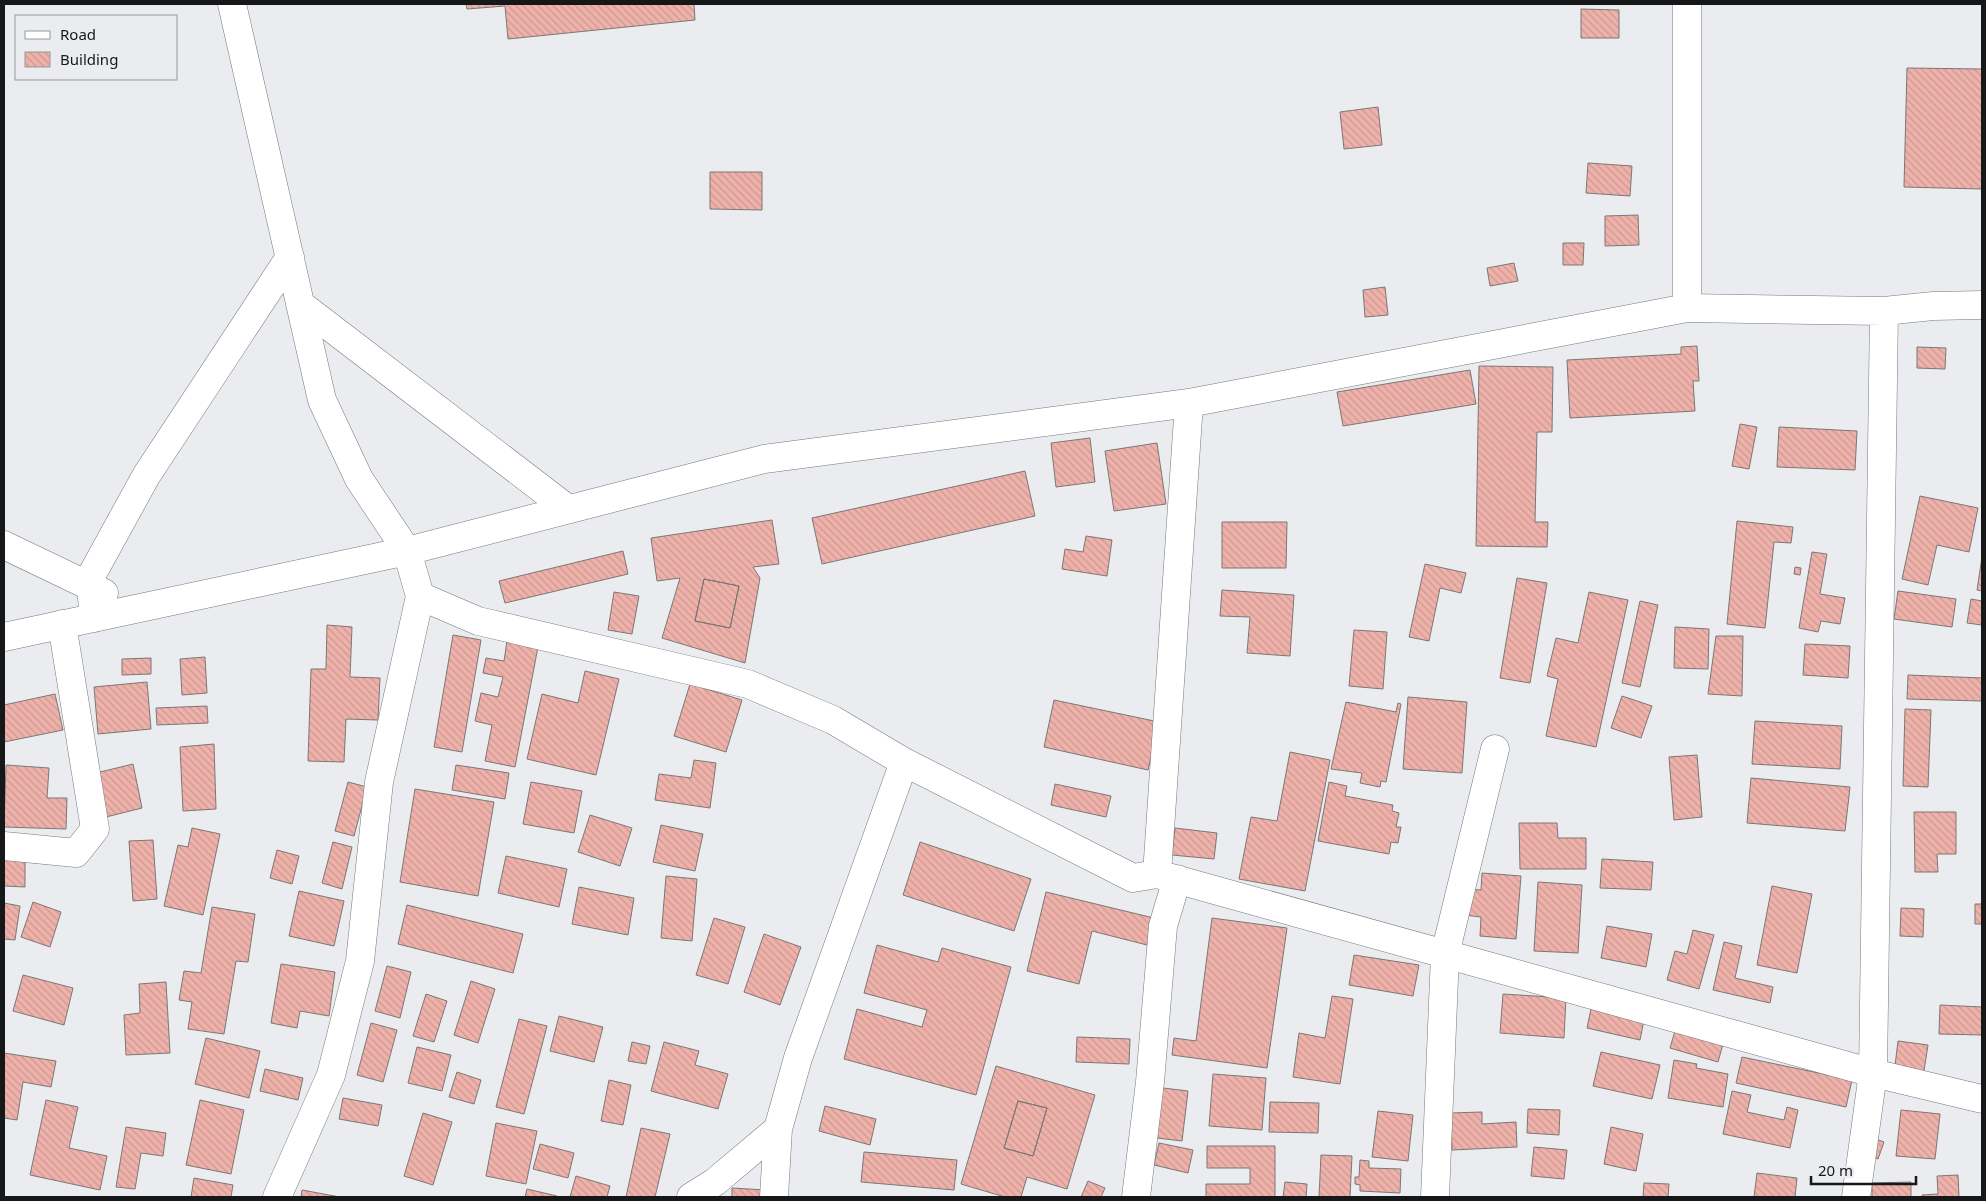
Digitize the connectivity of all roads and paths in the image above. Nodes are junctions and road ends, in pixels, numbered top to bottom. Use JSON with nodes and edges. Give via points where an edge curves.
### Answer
{"nodes":[{"id":1,"x":232,"y":4,"type":"edge"},
{"id":2,"x":1687,"y":4,"type":"edge"},
{"id":3,"x":290,"y":257,"type":"junction"},
{"id":4,"x":300,"y":304,"type":"junction"},
{"id":5,"x":1982,"y":305,"type":"edge"},
{"id":6,"x":1687,"y":308,"type":"junction"},
{"id":7,"x":1884,"y":311,"type":"junction"},
{"id":8,"x":1189,"y":403,"type":"junction"},
{"id":9,"x":568,"y":510,"type":"junction"},
{"id":10,"x":4,"y":545,"type":"edge"},
{"id":11,"x":406,"y":551,"type":"junction"},
{"id":12,"x":91,"y":587,"type":"junction"},
{"id":13,"x":420,"y":596,"type":"junction"},
{"id":14,"x":137,"y":609,"type":"junction"},
{"id":15,"x":94,"y":618,"type":"junction"},
{"id":16,"x":62,"y":624,"type":"junction"},
{"id":17,"x":4,"y":637,"type":"edge"},
{"id":18,"x":1495,"y":749,"type":"dead end"},
{"id":19,"x":904,"y":762,"type":"junction"},
{"id":20,"x":4,"y":846,"type":"edge"},
{"id":21,"x":1167,"y":877,"type":"junction"},
{"id":22,"x":1445,"y":954,"type":"junction"},
{"id":23,"x":1873,"y":1073,"type":"junction"},
{"id":24,"x":1982,"y":1099,"type":"edge"},
{"id":25,"x":778,"y":1129,"type":"junction"},
{"id":26,"x":277,"y":1197,"type":"edge"},
{"id":27,"x":691,"y":1197,"type":"edge"},
{"id":28,"x":774,"y":1197,"type":"edge"},
{"id":29,"x":1136,"y":1197,"type":"edge"},
{"id":30,"x":1435,"y":1197,"type":"edge"},
{"id":31,"x":1856,"y":1197,"type":"edge"}],
"edges":[{"from":1,"to":3,"type":"street"},
{"from":2,"to":6,"type":"street"},
{"from":3,"to":4,"type":"street"},
{"from":3,"to":12,"type":"street","via":[[146,476],[90,578]]},
{"from":4,"to":9,"type":"street"},
{"from":4,"to":11,"type":"street","via":[[322,400],[359,479]]},
{"from":5,"to":7,"type":"street"},
{"from":6,"to":7,"type":"street"},
{"from":6,"to":8,"type":"street"},
{"from":7,"to":23,"type":"street"},
{"from":8,"to":9,"type":"street","via":[[764,459]]},
{"from":8,"to":21,"type":"street"},
{"from":9,"to":11,"type":"street"},
{"from":10,"to":12,"type":"street"},
{"from":11,"to":13,"type":"street"},
{"from":11,"to":14,"type":"street"},
{"from":12,"to":14,"type":"street"},
{"from":12,"to":15,"type":"street"},
{"from":13,"to":19,"type":"street","via":[[478,621],[748,684],[833,720]]},
{"from":13,"to":26,"type":"street","via":[[379,782],[360,961],[331,1075]]},
{"from":14,"to":15,"type":"street"},
{"from":15,"to":16,"type":"street"},
{"from":16,"to":17,"type":"street"},
{"from":16,"to":20,"type":"street","via":[[95,829],[76,853]]},
{"from":18,"to":22,"type":"street"},
{"from":19,"to":21,"type":"street","via":[[1133,878]]},
{"from":19,"to":25,"type":"street","via":[[798,1058]]},
{"from":21,"to":22,"type":"street"},
{"from":21,"to":29,"type":"street","via":[[1150,1082]]},
{"from":22,"to":23,"type":"street"},
{"from":22,"to":30,"type":"street"},
{"from":23,"to":24,"type":"street"},
{"from":23,"to":31,"type":"street"},
{"from":25,"to":27,"type":"street","via":[[715,1182]]},
{"from":25,"to":28,"type":"street"}]}
